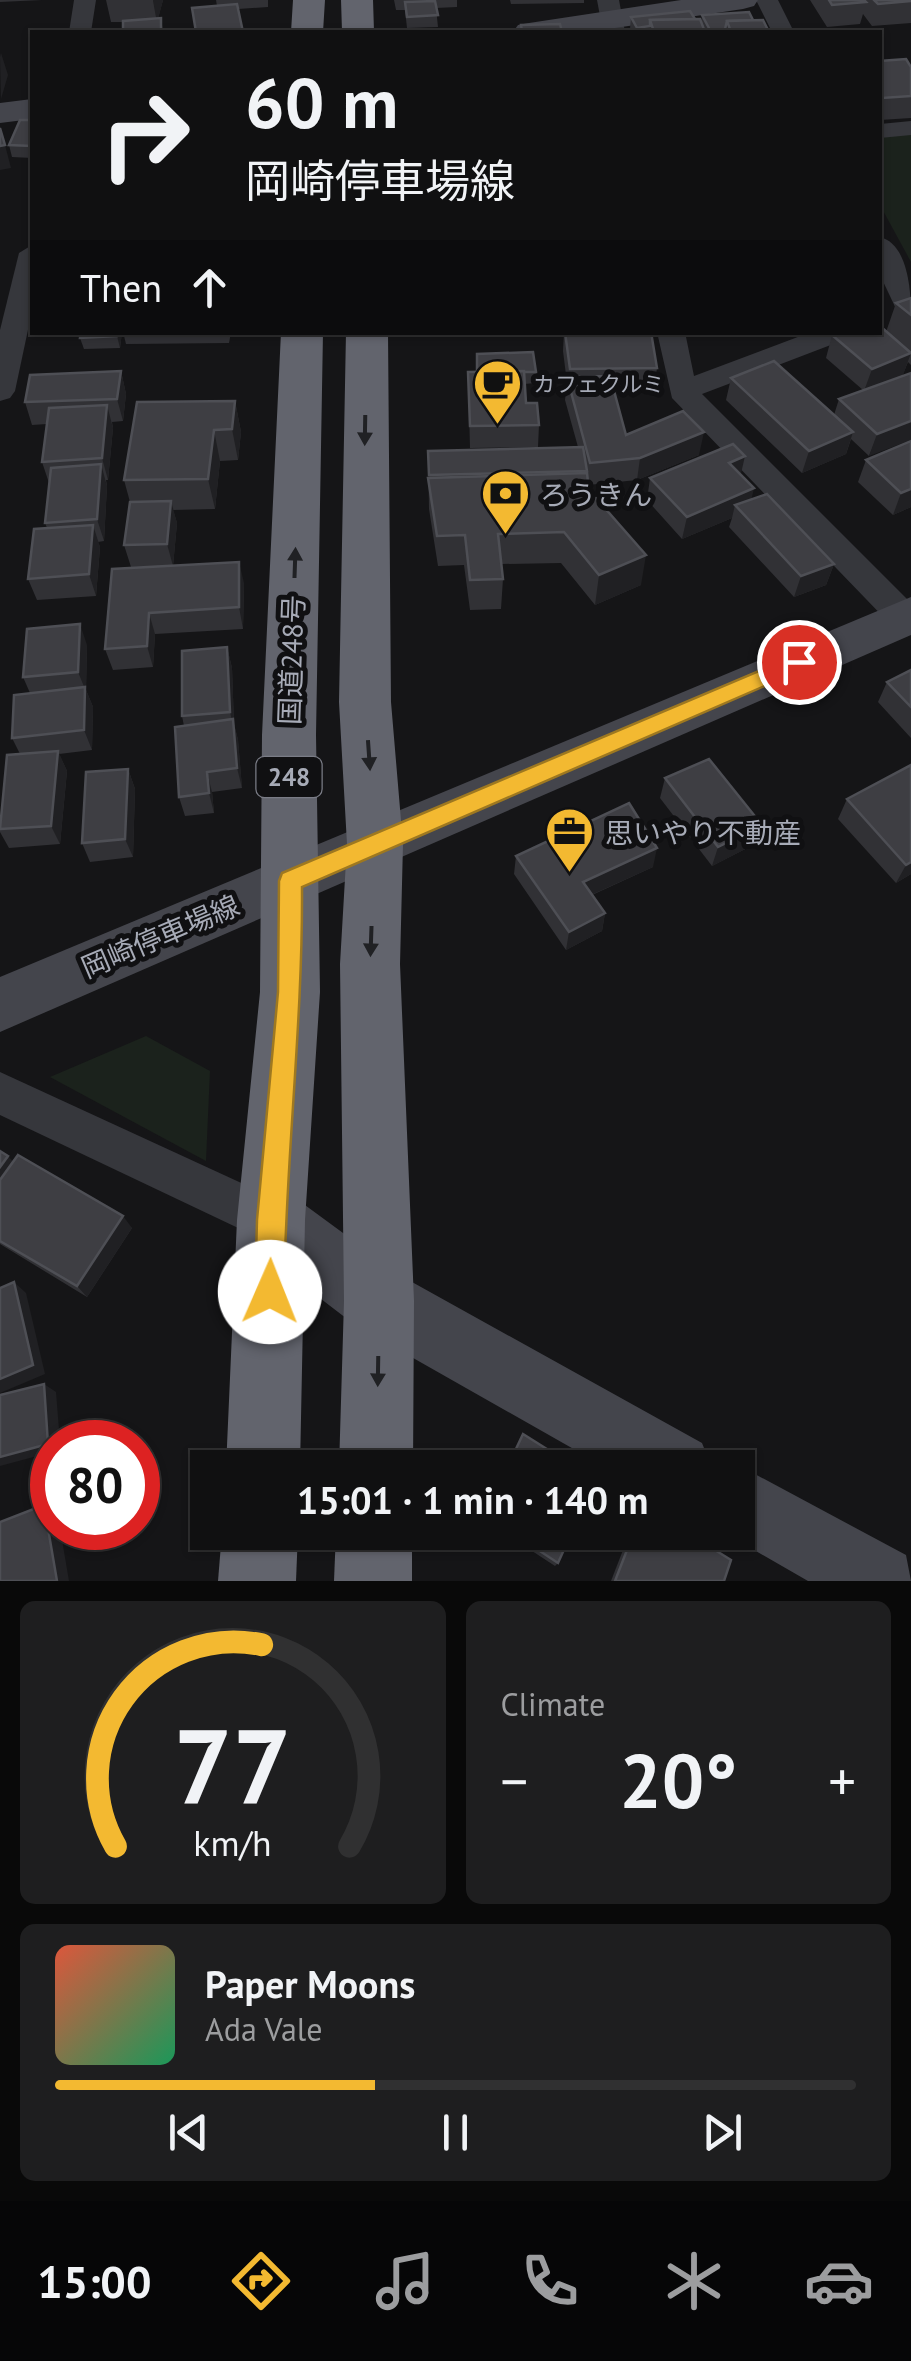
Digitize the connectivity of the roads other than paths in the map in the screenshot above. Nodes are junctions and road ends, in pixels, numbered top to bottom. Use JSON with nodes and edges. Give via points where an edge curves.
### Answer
{"nodes":[{"id":1,"x":86,"y":0,"type":"edge"},
{"id":2,"x":308,"y":0,"type":"edge"},
{"id":3,"x":358,"y":0,"type":"edge"},
{"id":4,"x":743,"y":0,"type":"edge"},
{"id":5,"x":767,"y":0,"type":"edge"},
{"id":6,"x":611,"y":17,"type":"edge"},
{"id":7,"x":80,"y":30,"type":"edge"},
{"id":8,"x":307,"y":30,"type":"edge"},
{"id":9,"x":358,"y":30,"type":"edge"},
{"id":10,"x":540,"y":30,"type":"edge"},
{"id":11,"x":782,"y":30,"type":"edge"},
{"id":12,"x":30,"y":109,"type":"edge"},
{"id":13,"x":0,"y":113,"type":"edge"},
{"id":14,"x":911,"y":128,"type":"edge"},
{"id":15,"x":882,"y":132,"type":"edge"},
{"id":16,"x":882,"y":249,"type":"edge"},
{"id":17,"x":30,"y":261,"type":"edge"},
{"id":18,"x":909,"y":307,"type":"edge"},
{"id":19,"x":882,"y":317,"type":"edge"},
{"id":20,"x":302,"y":335,"type":"edge"},
{"id":21,"x":367,"y":335,"type":"edge"},
{"id":22,"x":671,"y":335,"type":"edge"},
{"id":23,"x":832,"y":335,"type":"edge"},
{"id":24,"x":0,"y":390,"type":"edge"},
{"id":25,"x":682,"y":391,"type":"junction"},
{"id":26,"x":908,"y":616,"type":"edge"},
{"id":27,"x":374,"y":844,"type":"junction"},
{"id":28,"x":290,"y":881,"type":"junction"},
{"id":29,"x":0,"y":1004,"type":"edge"},
{"id":30,"x":0,"y":1093,"type":"edge"},
{"id":31,"x":271,"y":1220,"type":"junction"},
{"id":32,"x":379,"y":1301,"type":"junction"},
{"id":33,"x":264,"y":1450,"type":"edge"},
{"id":34,"x":376,"y":1450,"type":"edge"},
{"id":35,"x":645,"y":1450,"type":"edge"},
{"id":36,"x":755,"y":1511,"type":"edge"},
{"id":37,"x":259,"y":1550,"type":"edge"},
{"id":38,"x":374,"y":1550,"type":"edge"},
{"id":39,"x":257,"y":1581,"type":"edge"},
{"id":40,"x":373,"y":1581,"type":"edge"},
{"id":41,"x":880,"y":1581,"type":"edge"}],
"edges":[{"from":1,"to":7,"type":"street"},
{"from":2,"to":8,"type":"highway"},
{"from":3,"to":9,"type":"highway"},
{"from":4,"to":6,"type":"main road"},
{"from":5,"to":11,"type":"street"},
{"from":6,"to":10,"type":"main road"},
{"from":12,"to":13,"type":"main road"},
{"from":14,"to":15,"type":"street"},
{"from":16,"to":18,"type":"street"},
{"from":17,"to":24,"type":"street"},
{"from":18,"to":19,"type":"street"},
{"from":28,"to":20,"type":"highway","name":"国道248号","number":"248","one_way":true},
{"from":21,"to":27,"type":"highway","one_way":true,"via":[[365,702]]},
{"from":22,"to":25,"type":"street"},
{"from":23,"to":25,"type":"street"},
{"from":25,"to":26,"type":"street"},
{"from":26,"to":27,"type":"main road","name":"岡崎停車場線"},
{"from":27,"to":28,"type":"main road","name":"岡崎停車場線"},
{"from":27,"to":32,"type":"highway","one_way":true,"via":[[370,964]]},
{"from":28,"to":29,"type":"main road","name":"岡崎停車場線"},
{"from":28,"to":31,"type":"highway","name":"国道248号","number":"248","via":[[290,992]]},
{"from":30,"to":31,"type":"street"},
{"from":31,"to":32,"type":"main road"},
{"from":31,"to":33,"type":"highway","name":"国道248号","number":"248"},
{"from":32,"to":34,"type":"highway","one_way":true},
{"from":32,"to":35,"type":"main road"},
{"from":36,"to":41,"type":"main road"},
{"from":37,"to":39,"type":"highway"},
{"from":38,"to":40,"type":"highway"}]}
